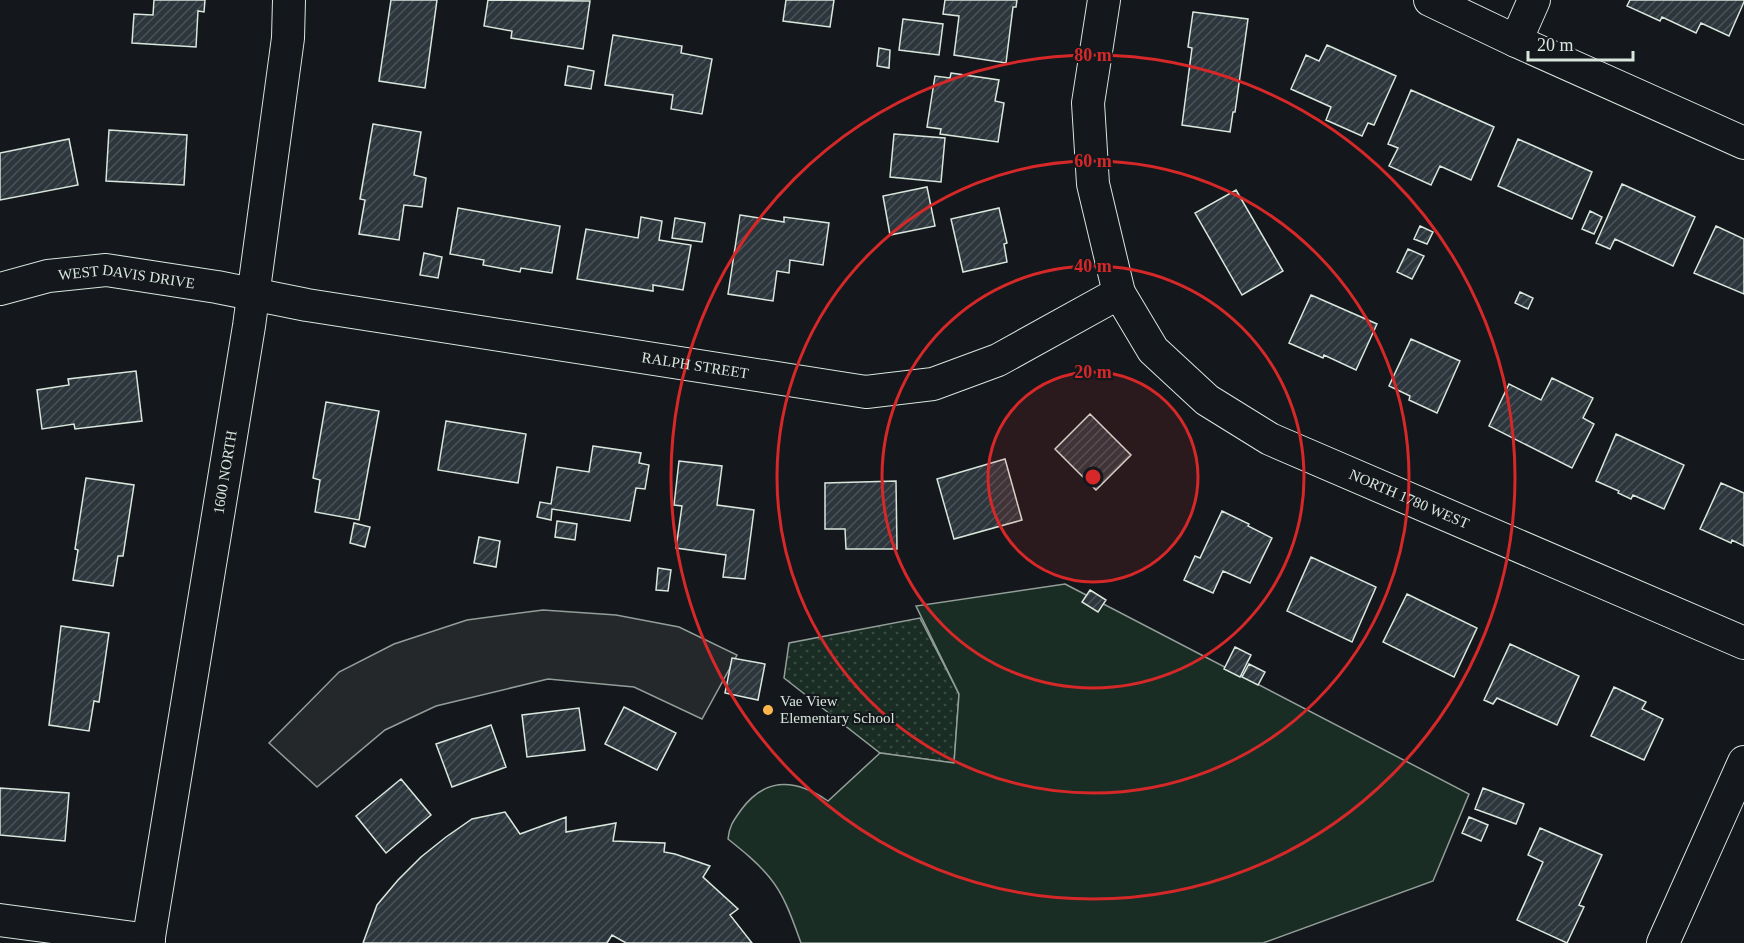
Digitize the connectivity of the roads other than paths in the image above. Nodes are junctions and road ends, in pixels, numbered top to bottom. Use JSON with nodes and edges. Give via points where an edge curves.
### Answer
{"nodes":[{"id":1,"x":289,"y":0,"type":"edge"},
{"id":2,"x":1104,"y":0,"type":"edge"},
{"id":3,"x":1430,"y":0,"type":"edge"},
{"id":4,"x":1534,"y":0,"type":"edge"},
{"id":5,"x":1516,"y":41,"type":"junction"},
{"id":6,"x":1744,"y":142,"type":"edge"},
{"id":7,"x":0,"y":289,"type":"edge"},
{"id":8,"x":1119,"y":293,"type":"junction"},
{"id":9,"x":254,"y":295,"type":"junction"},
{"id":10,"x":1744,"y":644,"type":"edge"},
{"id":11,"x":1744,"y":762,"type":"edge"},
{"id":12,"x":0,"y":920,"type":"edge"},
{"id":13,"x":148,"y":941,"type":"edge"},
{"id":14,"x":1663,"y":943,"type":"edge"}],
"edges":[{"from":1,"to":9,"type":"street","name":"1600 NORTH","via":[[288,38]]},
{"from":2,"to":8,"type":"street","name":"NORTH 1780 WEST","via":[[1088,103],[1093,184]]},
{"from":3,"to":5,"type":"street"},
{"from":4,"to":5,"type":"street"},
{"from":5,"to":6,"type":"street"},
{"from":7,"to":9,"type":"street","name":"WEST DAVIS DRIVE","via":[[48,276],[106,270]]},
{"from":8,"to":9,"type":"street","name":"RALPH STREET","via":[[998,360],[933,384],[866,392]]},
{"from":8,"to":10,"type":"street","name":"NORTH 1780 WEST","via":[[1153,350],[1207,400],[1270,439]]},
{"from":9,"to":13,"type":"street","name":"1600 NORTH"},
{"from":11,"to":14,"type":"street"},
{"from":12,"to":13,"type":"street"}]}
